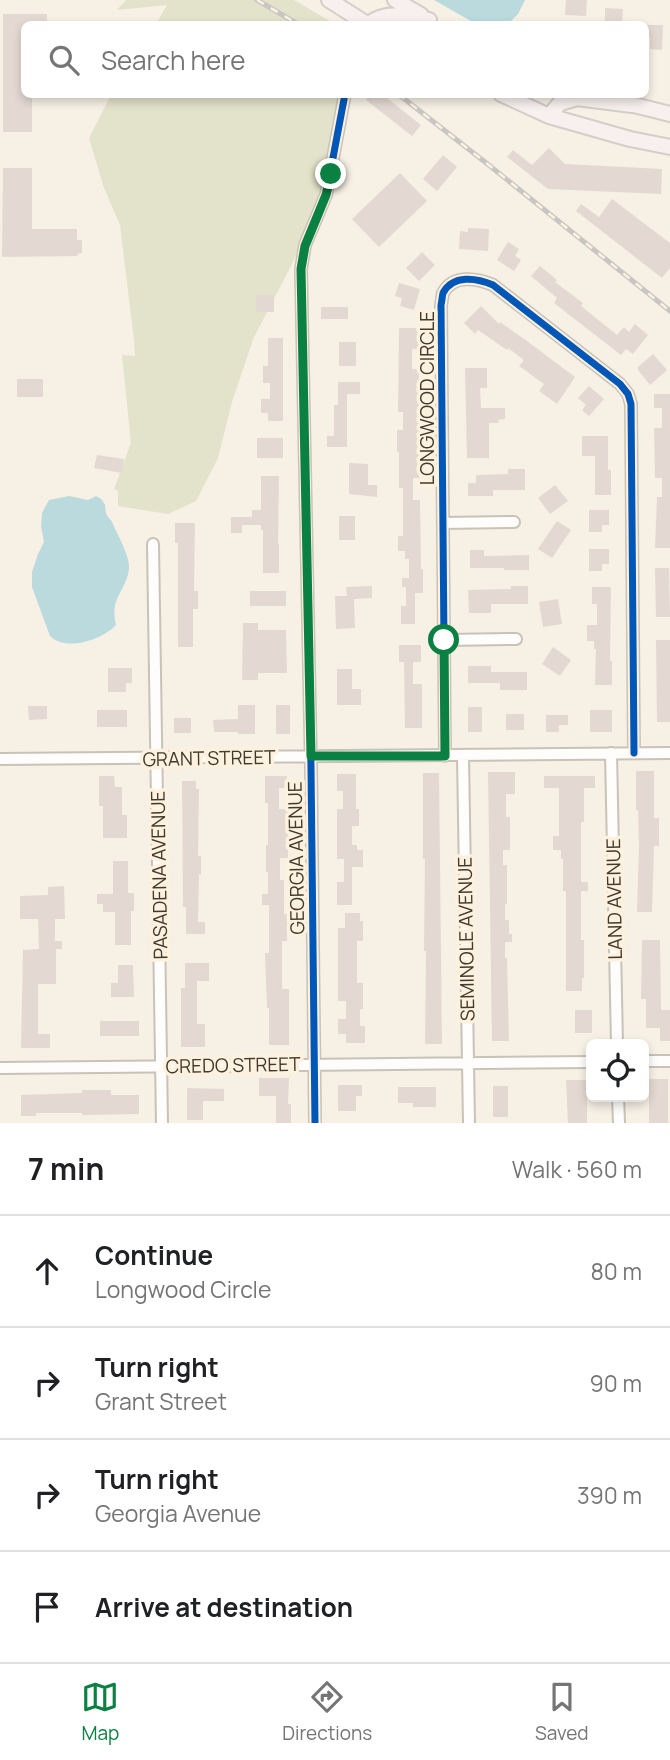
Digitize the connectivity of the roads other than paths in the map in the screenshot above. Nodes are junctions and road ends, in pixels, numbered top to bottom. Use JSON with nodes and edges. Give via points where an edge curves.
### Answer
{"nodes":[{"id":1,"x":329,"y":0,"type":"edge"},
{"id":2,"x":395,"y":0,"type":"edge"},
{"id":3,"x":363,"y":21,"type":"edge"},
{"id":4,"x":372,"y":21,"type":"edge"},
{"id":5,"x":426,"y":21,"type":"edge"},
{"id":6,"x":430,"y":21,"type":"edge"},
{"id":7,"x":344,"y":98,"type":"edge"},
{"id":8,"x":510,"y":98,"type":"edge"},
{"id":9,"x":610,"y":98,"type":"edge"},
{"id":10,"x":632,"y":105,"type":"junction"},
{"id":11,"x":670,"y":114,"type":"edge"},
{"id":12,"x":549,"y":116,"type":"junction"},
{"id":13,"x":670,"y":148,"type":"edge"},
{"id":14,"x":513,"y":522,"type":"dead end"},
{"id":15,"x":443,"y":523,"type":"junction"},
{"id":16,"x":153,"y":544,"type":"dead end"},
{"id":17,"x":516,"y":639,"type":"dead end"},
{"id":18,"x":444,"y":640,"type":"junction"},
{"id":19,"x":611,"y":753,"type":"junction"},
{"id":20,"x":634,"y":753,"type":"junction"},
{"id":21,"x":670,"y":753,"type":"edge"},
{"id":22,"x":311,"y":756,"type":"junction"},
{"id":23,"x":445,"y":756,"type":"junction"},
{"id":24,"x":463,"y":756,"type":"junction"},
{"id":25,"x":157,"y":758,"type":"junction"},
{"id":26,"x":0,"y":759,"type":"edge"},
{"id":27,"x":617,"y":1039,"type":"edge"},
{"id":28,"x":649,"y":1061,"type":"edge"},
{"id":29,"x":670,"y":1061,"type":"edge"},
{"id":30,"x":586,"y":1062,"type":"edge"},
{"id":31,"x":468,"y":1063,"type":"junction"},
{"id":32,"x":314,"y":1064,"type":"junction"},
{"id":33,"x":162,"y":1066,"type":"junction"},
{"id":34,"x":0,"y":1068,"type":"edge"},
{"id":35,"x":618,"y":1102,"type":"edge"},
{"id":36,"x":162,"y":1123,"type":"edge"},
{"id":37,"x":315,"y":1123,"type":"edge"},
{"id":38,"x":469,"y":1123,"type":"edge"},
{"id":39,"x":618,"y":1123,"type":"edge"}],
"edges":[{"from":1,"to":3,"type":"main road"},
{"from":2,"to":6,"type":"main road"},
{"from":4,"to":5,"type":"main road","via":[[393,15]]},
{"from":7,"to":22,"type":"street","name":"GEORGIA AVENUE","via":[[326,195],[305,246],[301,269]]},
{"from":8,"to":12,"type":"main road"},
{"from":9,"to":10,"type":"main road"},
{"from":10,"to":11,"type":"main road"},
{"from":10,"to":12,"type":"main road","via":[[578,98],[560,103]]},
{"from":12,"to":13,"type":"main road"},
{"from":14,"to":15,"type":"street"},
{"from":15,"to":18,"type":"street","name":"LONGWOOD CIRCLE"},
{"from":15,"to":20,"type":"street","name":"LONGWOOD CIRCLE","via":[[441,305],[451,285],[471,279],[493,285],[620,383],[628,394]]},
{"from":16,"to":25,"type":"street","name":"PASADENA AVENUE"},
{"from":17,"to":18,"type":"street"},
{"from":18,"to":23,"type":"street","name":"LONGWOOD CIRCLE"},
{"from":19,"to":20,"type":"street","name":"GRANT STREET"},
{"from":19,"to":24,"type":"street","name":"GRANT STREET"},
{"from":19,"to":27,"type":"street","name":"LAND AVENUE"},
{"from":20,"to":21,"type":"street","name":"GRANT STREET"},
{"from":22,"to":23,"type":"street","name":"GRANT STREET"},
{"from":22,"to":25,"type":"street","name":"GRANT STREET"},
{"from":22,"to":32,"type":"street","name":"GEORGIA AVENUE"},
{"from":23,"to":24,"type":"street","name":"GRANT STREET"},
{"from":24,"to":31,"type":"street","name":"SEMINOLE AVENUE"},
{"from":25,"to":26,"type":"street","name":"GRANT STREET"},
{"from":25,"to":33,"type":"street","name":"PASADENA AVENUE"},
{"from":28,"to":29,"type":"street"},
{"from":30,"to":31,"type":"street","name":"CREDO STREET"},
{"from":31,"to":32,"type":"street","name":"CREDO STREET"},
{"from":31,"to":38,"type":"street","name":"SEMINOLE AVENUE"},
{"from":32,"to":33,"type":"street","name":"CREDO STREET"},
{"from":32,"to":37,"type":"street","name":"GEORGIA AVENUE"},
{"from":33,"to":34,"type":"street","name":"CREDO STREET"},
{"from":33,"to":36,"type":"street","name":"PASADENA AVENUE"},
{"from":35,"to":39,"type":"street"}]}
